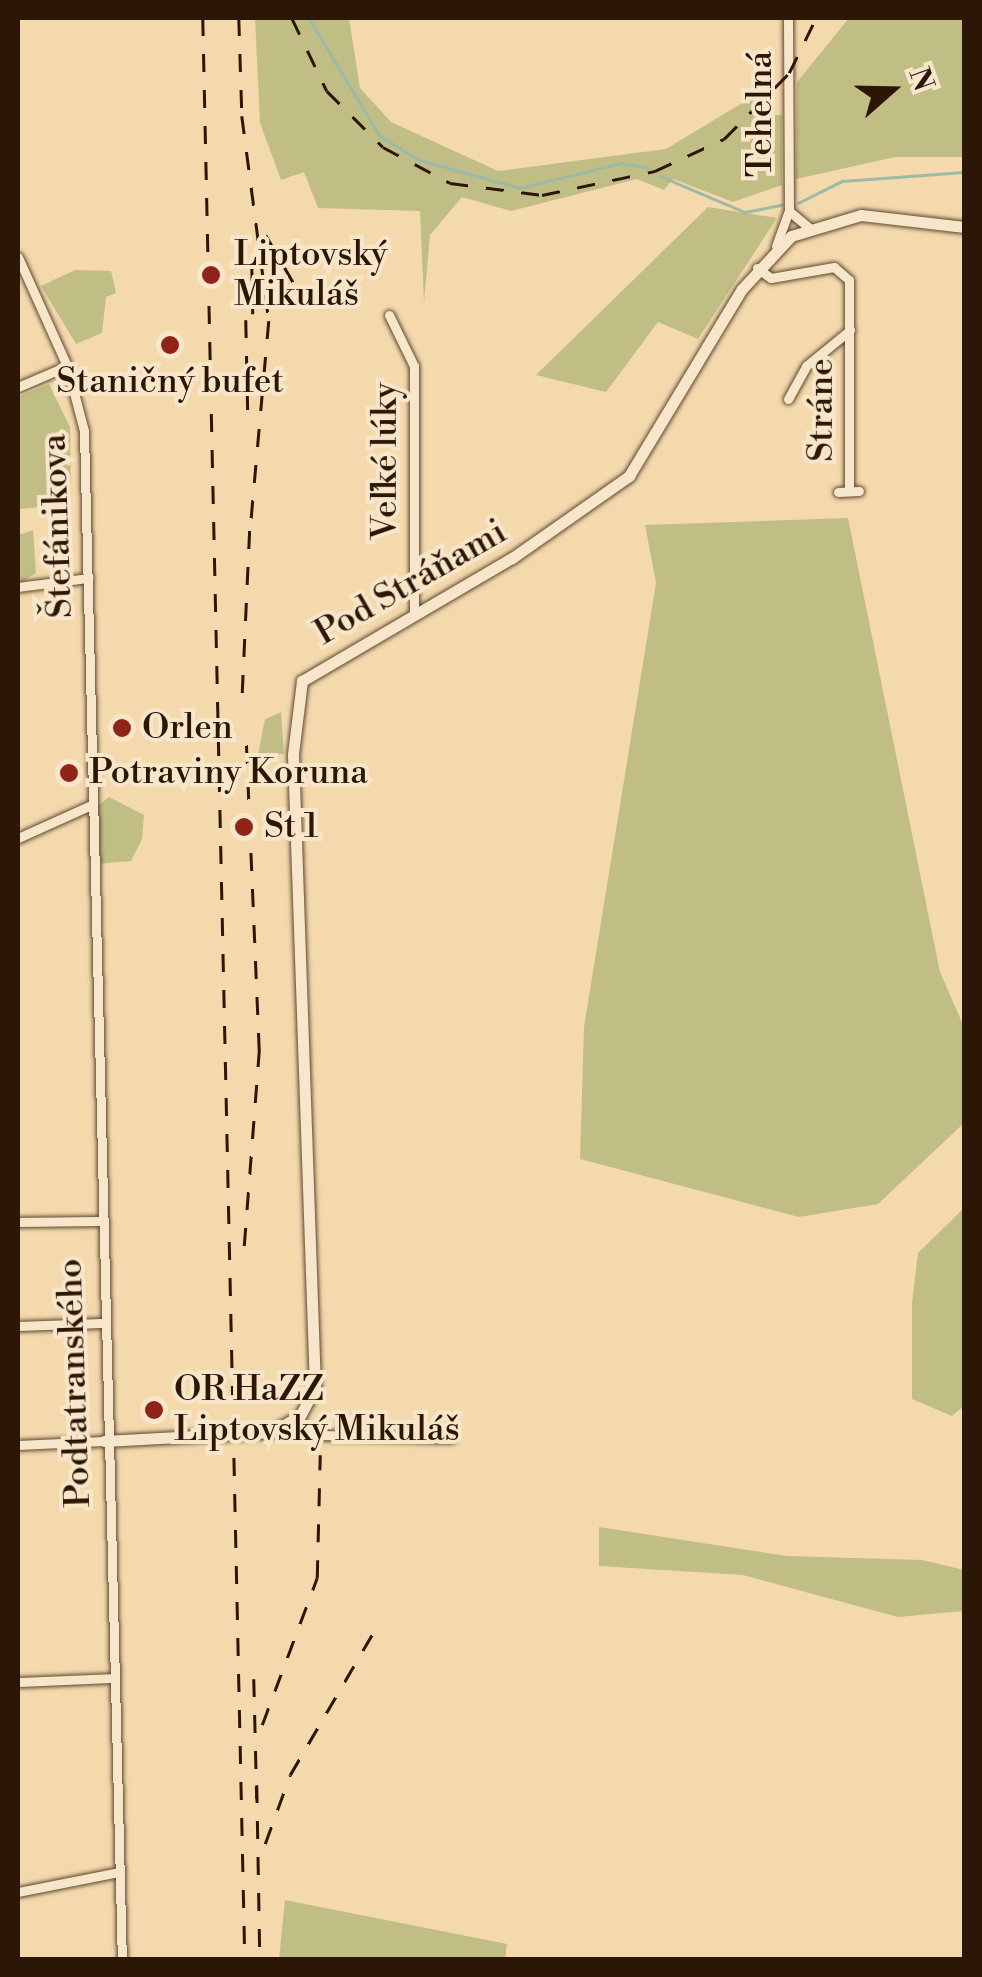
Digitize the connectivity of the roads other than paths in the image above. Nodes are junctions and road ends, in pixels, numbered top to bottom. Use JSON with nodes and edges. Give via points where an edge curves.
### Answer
{"nodes":[{"id":1,"x":788,"y":18,"type":"edge"},
{"id":2,"x":789,"y":211,"type":"junction"},
{"id":3,"x":808,"y":227,"type":"junction"},
{"id":4,"x":964,"y":228,"type":"edge"},
{"id":5,"x":776,"y":246,"type":"junction"},
{"id":6,"x":18,"y":256,"type":"edge"},
{"id":7,"x":757,"y":268,"type":"junction"},
{"id":8,"x":388,"y":315,"type":"dead end"},
{"id":9,"x":850,"y":330,"type":"junction"},
{"id":10,"x":67,"y":366,"type":"junction"},
{"id":11,"x":18,"y":386,"type":"edge"},
{"id":12,"x":788,"y":400,"type":"dead end"},
{"id":13,"x":848,"y":491,"type":"dead end"},
{"id":14,"x":88,"y":578,"type":"junction"},
{"id":15,"x":18,"y":587,"type":"edge"},
{"id":16,"x":414,"y":614,"type":"junction"},
{"id":17,"x":89,"y":806,"type":"junction"},
{"id":18,"x":18,"y":838,"type":"edge"},
{"id":19,"x":98,"y":1220,"type":"junction"},
{"id":20,"x":18,"y":1222,"type":"edge"},
{"id":21,"x":101,"y":1323,"type":"junction"},
{"id":22,"x":18,"y":1326,"type":"edge"},
{"id":23,"x":294,"y":1422,"type":"junction"},
{"id":24,"x":451,"y":1438,"type":"dead end"},
{"id":25,"x":104,"y":1441,"type":"junction"},
{"id":26,"x":18,"y":1444,"type":"edge"},
{"id":27,"x":112,"y":1678,"type":"junction"},
{"id":28,"x":18,"y":1682,"type":"edge"},
{"id":29,"x":120,"y":1872,"type":"junction"},
{"id":30,"x":18,"y":1892,"type":"edge"},
{"id":31,"x":122,"y":1960,"type":"edge"}],
"edges":[{"from":1,"to":2,"type":"street","name":"Tehelná"},
{"from":2,"to":3,"type":"street","name":"Tehelná"},
{"from":2,"to":5,"type":"street","name":"Tehelná"},
{"from":3,"to":4,"type":"street","name":"Pod Stráňami","via":[[861,215]]},
{"from":3,"to":5,"type":"street","name":"Pod Stráňami"},
{"from":5,"to":7,"type":"street","name":"Pod Stráňami"},
{"from":6,"to":10,"type":"street","name":"Štefánikova"},
{"from":7,"to":9,"type":"street","name":"Stráne","via":[[772,278],[839,268],[850,284]]},
{"from":7,"to":16,"type":"street","name":"Pod Stráňami","via":[[634,471],[540,541]]},
{"from":8,"to":16,"type":"street","name":"Veľké lúky","via":[[414,366]]},
{"from":9,"to":12,"type":"street","name":"Stráne","via":[[806,366]]},
{"from":9,"to":13,"type":"street","name":"Stráne"},
{"from":10,"to":11,"type":"street"},
{"from":10,"to":14,"type":"street","name":"Štefánikova","via":[[84,422]]},
{"from":14,"to":15,"type":"street"},
{"from":14,"to":17,"type":"street","name":"Štefánikova"},
{"from":16,"to":23,"type":"street","name":"Pod Stráňami","via":[[316,668],[295,696],[316,1362],[311,1399]]},
{"from":17,"to":18,"type":"street"},
{"from":17,"to":19,"type":"street","name":"Podtatranského"},
{"from":19,"to":20,"type":"street"},
{"from":19,"to":21,"type":"street","name":"Podtatranského"},
{"from":21,"to":22,"type":"street"},
{"from":21,"to":25,"type":"street","name":"Podtatranského"},
{"from":23,"to":24,"type":"street","via":[[322,1435]]},
{"from":23,"to":25,"type":"street","via":[[271,1432]]},
{"from":25,"to":26,"type":"street"},
{"from":25,"to":27,"type":"street","name":"Podtatranského"},
{"from":27,"to":28,"type":"street"},
{"from":27,"to":29,"type":"street","name":"Podtatranského"},
{"from":29,"to":30,"type":"street"},
{"from":29,"to":31,"type":"street","name":"Podtatranského"}]}
